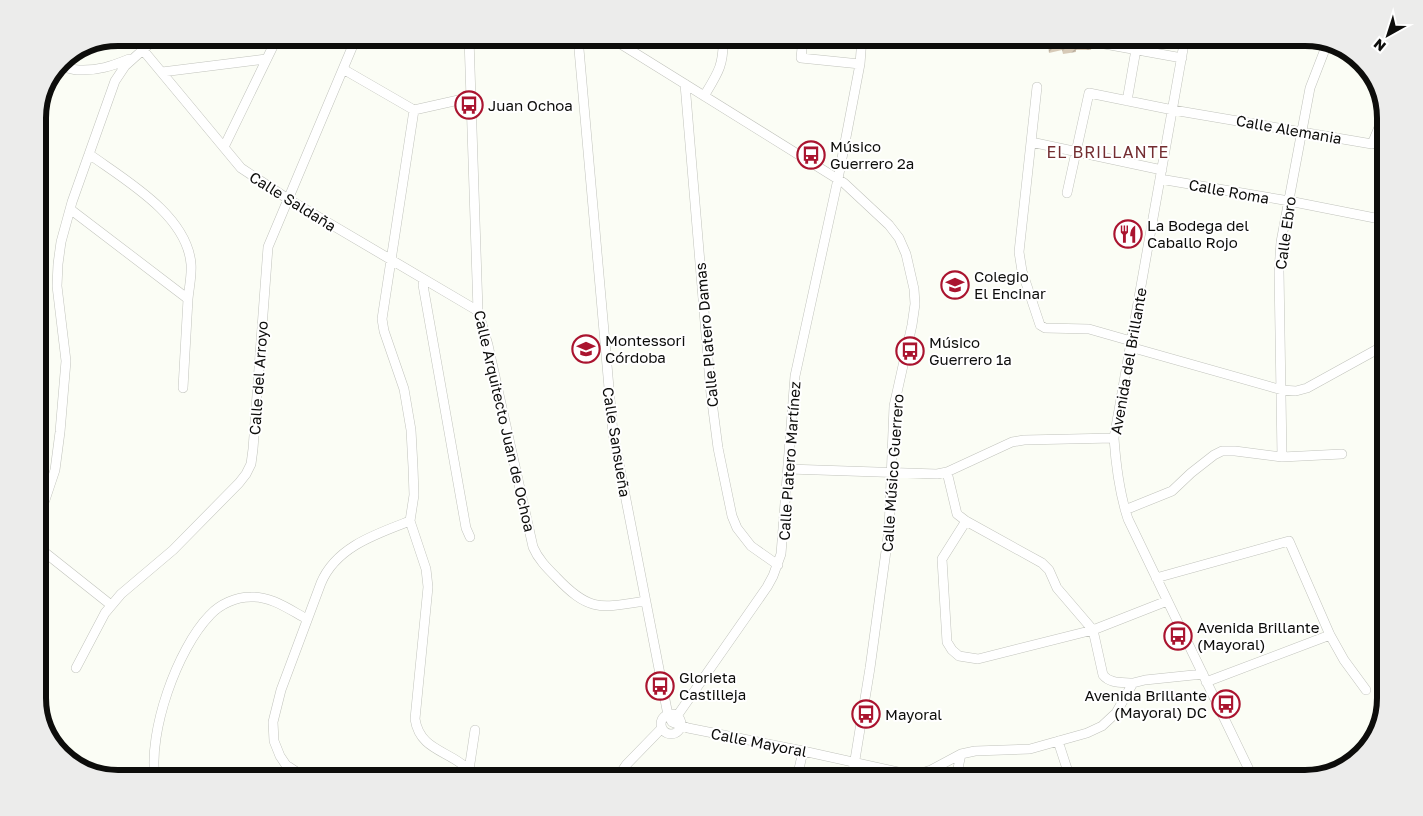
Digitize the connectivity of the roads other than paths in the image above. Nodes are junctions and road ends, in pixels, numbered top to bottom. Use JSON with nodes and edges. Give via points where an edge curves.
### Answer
{"nodes":[{"id":1,"x":141,"y":46,"type":"edge"},
{"id":2,"x":147,"y":46,"type":"edge"},
{"id":3,"x":273,"y":46,"type":"edge"},
{"id":4,"x":353,"y":46,"type":"edge"},
{"id":5,"x":469,"y":46,"type":"edge"},
{"id":6,"x":579,"y":46,"type":"edge"},
{"id":7,"x":723,"y":46,"type":"edge"},
{"id":8,"x":802,"y":46,"type":"edge"},
{"id":9,"x":861,"y":46,"type":"edge"},
{"id":10,"x":1115,"y":46,"type":"edge"},
{"id":11,"x":1137,"y":46,"type":"edge"},
{"id":12,"x":1184,"y":46,"type":"edge"},
{"id":13,"x":627,"y":47,"type":"edge"},
{"id":14,"x":143,"y":49,"type":"junction"},
{"id":15,"x":1136,"y":50,"type":"junction"},
{"id":16,"x":1325,"y":50,"type":"edge"},
{"id":17,"x":133,"y":57,"type":"junction"},
{"id":18,"x":1182,"y":58,"type":"junction"},
{"id":19,"x":266,"y":59,"type":"junction"},
{"id":20,"x":860,"y":64,"type":"junction"},
{"id":21,"x":68,"y":67,"type":"edge"},
{"id":22,"x":343,"y":69,"type":"junction"},
{"id":23,"x":162,"y":72,"type":"junction"},
{"id":24,"x":685,"y":84,"type":"junction"},
{"id":25,"x":1037,"y":87,"type":"dead end"},
{"id":26,"x":704,"y":96,"type":"junction"},
{"id":27,"x":472,"y":97,"type":"junction"},
{"id":28,"x":1128,"y":101,"type":"junction"},
{"id":29,"x":414,"y":110,"type":"junction"},
{"id":30,"x":1172,"y":110,"type":"junction"},
{"id":31,"x":1302,"y":132,"type":"junction"},
{"id":32,"x":1377,"y":132,"type":"edge"},
{"id":33,"x":1031,"y":142,"type":"junction"},
{"id":34,"x":224,"y":147,"type":"junction"},
{"id":35,"x":1076,"y":152,"type":"junction"},
{"id":36,"x":89,"y":154,"type":"junction"},
{"id":37,"x":1161,"y":175,"type":"junction"},
{"id":38,"x":838,"y":179,"type":"junction"},
{"id":39,"x":1067,"y":193,"type":"dead end"},
{"id":40,"x":288,"y":199,"type":"junction"},
{"id":41,"x":1289,"y":201,"type":"junction"},
{"id":42,"x":70,"y":209,"type":"junction"},
{"id":43,"x":1377,"y":218,"type":"edge"},
{"id":44,"x":390,"y":260,"type":"junction"},
{"id":45,"x":424,"y":280,"type":"junction"},
{"id":46,"x":188,"y":299,"type":"junction"},
{"id":47,"x":478,"y":310,"type":"junction"},
{"id":48,"x":1131,"y":344,"type":"junction"},
{"id":49,"x":1377,"y":349,"type":"edge"},
{"id":50,"x":183,"y":388,"type":"dead end"},
{"id":51,"x":1282,"y":390,"type":"junction"},
{"id":52,"x":1114,"y":438,"type":"junction"},
{"id":53,"x":1342,"y":454,"type":"dead end"},
{"id":54,"x":1282,"y":457,"type":"junction"},
{"id":55,"x":788,"y":470,"type":"junction"},
{"id":56,"x":946,"y":472,"type":"junction"},
{"id":57,"x":892,"y":473,"type":"junction"},
{"id":58,"x":46,"y":497,"type":"edge"},
{"id":59,"x":1125,"y":510,"type":"junction"},
{"id":60,"x":410,"y":521,"type":"junction"},
{"id":61,"x":966,"y":521,"type":"junction"},
{"id":62,"x":470,"y":537,"type":"dead end"},
{"id":63,"x":46,"y":553,"type":"edge"},
{"id":64,"x":778,"y":564,"type":"junction"},
{"id":65,"x":1156,"y":578,"type":"junction"},
{"id":66,"x":645,"y":600,"type":"junction"},
{"id":67,"x":1167,"y":601,"type":"junction"},
{"id":68,"x":111,"y":605,"type":"junction"},
{"id":69,"x":307,"y":619,"type":"junction"},
{"id":70,"x":1093,"y":630,"type":"junction"},
{"id":71,"x":1330,"y":635,"type":"junction"},
{"id":72,"x":76,"y":668,"type":"dead end"},
{"id":73,"x":1204,"y":678,"type":"junction"},
{"id":74,"x":1133,"y":684,"type":"junction"},
{"id":75,"x":1366,"y":690,"type":"dead end"},
{"id":76,"x":674,"y":720,"type":"junction"},
{"id":77,"x":661,"y":729,"type":"junction"},
{"id":78,"x":475,"y":730,"type":"dead end"},
{"id":79,"x":1058,"y":741,"type":"junction"},
{"id":80,"x":803,"y":751,"type":"junction"},
{"id":81,"x":961,"y":754,"type":"junction"},
{"id":82,"x":856,"y":762,"type":"junction"},
{"id":83,"x":154,"y":770,"type":"edge"},
{"id":84,"x":294,"y":770,"type":"edge"},
{"id":85,"x":468,"y":770,"type":"edge"},
{"id":86,"x":471,"y":770,"type":"edge"},
{"id":87,"x":623,"y":770,"type":"edge"},
{"id":88,"x":799,"y":770,"type":"edge"},
{"id":89,"x":854,"y":770,"type":"edge"},
{"id":90,"x":890,"y":770,"type":"edge"},
{"id":91,"x":931,"y":770,"type":"edge"},
{"id":92,"x":958,"y":770,"type":"edge"},
{"id":93,"x":1067,"y":770,"type":"edge"},
{"id":94,"x":1249,"y":770,"type":"edge"}],
"edges":[{"from":1,"to":14,"type":"street","name":"Calle Saldaña"},
{"from":2,"to":14,"type":"street"},
{"from":3,"to":19,"type":"street"},
{"from":4,"to":22,"type":"street","name":"Calle del Arroyo"},
{"from":5,"to":27,"type":"street","name":"Calle Arquitecto Juan de Ochoa"},
{"from":6,"to":66,"type":"street","name":"Calle Sansueña","via":[[613,433]]},
{"from":7,"to":26,"type":"street","via":[[720,69]]},
{"from":8,"to":20,"type":"street","via":[[801,58]]},
{"from":9,"to":20,"type":"street","name":"Calle Platero Martínez"},
{"from":10,"to":15,"type":"street"},
{"from":11,"to":15,"type":"street"},
{"from":12,"to":18,"type":"street","name":"Avenida del Brillante"},
{"from":13,"to":24,"type":"street","name":"Calle Músico Guerrero"},
{"from":14,"to":17,"type":"street"},
{"from":14,"to":23,"type":"street","name":"Calle Saldaña"},
{"from":15,"to":18,"type":"street"},
{"from":15,"to":28,"type":"street"},
{"from":16,"to":31,"type":"street","name":"Calle Ebro","via":[[1312,80]]},
{"from":17,"to":21,"type":"street","via":[[96,70]]},
{"from":17,"to":36,"type":"street","via":[[115,81]]},
{"from":18,"to":30,"type":"street","name":"Avenida del Brillante"},
{"from":19,"to":23,"type":"street"},
{"from":19,"to":34,"type":"street"},
{"from":20,"to":38,"type":"street","name":"Calle Platero Martínez"},
{"from":22,"to":29,"type":"street"},
{"from":22,"to":40,"type":"street","name":"Calle del Arroyo"},
{"from":23,"to":34,"type":"street","name":"Calle Saldaña"},
{"from":24,"to":26,"type":"street","name":"Calle Músico Guerrero"},
{"from":24,"to":64,"type":"street","name":"Calle Platero Damas","via":[[711,394],[720,456],[737,528],[751,546]]},
{"from":25,"to":33,"type":"street"},
{"from":26,"to":38,"type":"street","name":"Calle Músico Guerrero"},
{"from":27,"to":29,"type":"street"},
{"from":27,"to":47,"type":"street","name":"Calle Arquitecto Juan de Ochoa"},
{"from":28,"to":30,"type":"street","name":"Calle Alemania"},
{"from":28,"to":35,"type":"street","name":"Calle Alemania","via":[[1089,93]]},
{"from":29,"to":44,"type":"street"},
{"from":30,"to":31,"type":"street","name":"Calle Alemania"},
{"from":30,"to":37,"type":"street","name":"Avenida del Brillante"},
{"from":31,"to":32,"type":"street","name":"Calle Alemania","via":[[1372,144]]},
{"from":31,"to":41,"type":"street","name":"Calle Ebro"},
{"from":33,"to":35,"type":"street","name":"Calle Roma"},
{"from":33,"to":48,"type":"street","via":[[1019,262],[1040,325],[1088,330]]},
{"from":34,"to":40,"type":"street","name":"Calle Saldaña","via":[[241,168]]},
{"from":35,"to":37,"type":"street","name":"Calle Roma"},
{"from":35,"to":39,"type":"street"},
{"from":36,"to":42,"type":"street"},
{"from":36,"to":46,"type":"street","via":[[159,205],[177,228],[184,239],[191,265]]},
{"from":37,"to":41,"type":"street","name":"Calle Roma"},
{"from":37,"to":48,"type":"street","name":"Avenida del Brillante"},
{"from":38,"to":55,"type":"street","name":"Calle Platero Martínez","via":[[795,376]]},
{"from":38,"to":57,"type":"street","name":"Calle Músico Guerrero","via":[[878,213],[894,232],[906,254],[912,280],[912,325],[894,406]]},
{"from":40,"to":44,"type":"street","name":"Calle Saldaña"},
{"from":40,"to":68,"type":"street","name":"Calle del Arroyo","via":[[267,254],[251,464],[226,497],[180,544]]},
{"from":41,"to":43,"type":"street","name":"Calle Roma"},
{"from":41,"to":51,"type":"street","name":"Calle Ebro","via":[[1278,272]]},
{"from":42,"to":46,"type":"street"},
{"from":42,"to":58,"type":"street","via":[[64,227],[57,286],[66,362],[55,470]]},
{"from":44,"to":45,"type":"street","name":"Calle Saldaña"},
{"from":44,"to":60,"type":"street","via":[[382,319],[404,389],[410,430],[414,495]]},
{"from":45,"to":47,"type":"street","name":"Calle Saldaña"},
{"from":45,"to":62,"type":"street","via":[[464,519]]},
{"from":46,"to":50,"type":"street"},
{"from":47,"to":66,"type":"street","name":"Calle Arquitecto Juan de Ochoa","via":[[535,552],[570,593],[588,604],[609,606]]},
{"from":48,"to":51,"type":"street"},
{"from":48,"to":52,"type":"street","name":"Avenida del Brillante"},
{"from":49,"to":51,"type":"street","via":[[1307,388]]},
{"from":51,"to":54,"type":"street","name":"Calle Ebro"},
{"from":52,"to":56,"type":"street","via":[[1012,442]]},
{"from":52,"to":59,"type":"street","name":"Avenida del Brillante","via":[[1118,486]]},
{"from":53,"to":54,"type":"street"},
{"from":54,"to":59,"type":"street","via":[[1222,451],[1172,491]]},
{"from":55,"to":57,"type":"street"},
{"from":55,"to":64,"type":"street","name":"Calle Platero Martínez","via":[[783,544]]},
{"from":56,"to":57,"type":"street"},
{"from":56,"to":61,"type":"street","via":[[957,514]]},
{"from":57,"to":82,"type":"street","name":"Calle Músico Guerrero","via":[[889,529]]},
{"from":59,"to":65,"type":"street","name":"Avenida del Brillante"},
{"from":60,"to":69,"type":"street","via":[[354,545],[336,560],[324,576]]},
{"from":60,"to":85,"type":"street","via":[[426,569],[428,586],[416,729],[429,745],[462,763]]},
{"from":61,"to":70,"type":"street","via":[[1042,563],[1057,588]]},
{"from":61,"to":70,"type":"street","via":[[942,559],[947,642],[958,656],[978,659]]},
{"from":63,"to":68,"type":"street"},
{"from":64,"to":76,"type":"street","name":"Calle Platero Martínez","via":[[767,587]]},
{"from":65,"to":67,"type":"street","name":"Avenida del Brillante"},
{"from":65,"to":71,"type":"street","via":[[1290,541]]},
{"from":66,"to":76,"type":"street","name":"Calle Sansueña"},
{"from":67,"to":70,"type":"street"},
{"from":67,"to":73,"type":"street","name":"Avenida del Brillante"},
{"from":68,"to":72,"type":"street","name":"Calle del Arroyo"},
{"from":69,"to":83,"type":"street","via":[[271,601],[251,597],[224,604],[210,615],[183,656],[169,688],[155,747]]},
{"from":69,"to":84,"type":"street","via":[[276,708],[273,732],[276,749],[286,765]]},
{"from":70,"to":74,"type":"street","via":[[1102,675],[1112,682]]},
{"from":71,"to":73,"type":"street"},
{"from":71,"to":75,"type":"street"},
{"from":73,"to":74,"type":"street","via":[[1145,680]]},
{"from":73,"to":94,"type":"street","name":"Avenida del Brillante"},
{"from":74,"to":79,"type":"street","name":"Calle Mayoral","via":[[1116,713],[1102,726]]},
{"from":76,"to":77,"type":"street","name":"Calle Platero Martínez","via":[[661,720]]},
{"from":76,"to":77,"type":"street","name":"Calle Mayoral","via":[[676,732],[672,734]]},
{"from":76,"to":80,"type":"street","name":"Calle Mayoral"},
{"from":77,"to":87,"type":"street","name":"Calle Platero Martínez"},
{"from":78,"to":86,"type":"street"},
{"from":79,"to":81,"type":"street","name":"Calle Mayoral","via":[[1030,749]]},
{"from":79,"to":93,"type":"street"},
{"from":80,"to":82,"type":"street","name":"Calle Mayoral"},
{"from":80,"to":88,"type":"street"},
{"from":81,"to":91,"type":"street","name":"Calle Mayoral"},
{"from":81,"to":92,"type":"street"},
{"from":82,"to":89,"type":"street","name":"Calle Músico Guerrero"},
{"from":82,"to":90,"type":"street","name":"Calle Mayoral"}]}
